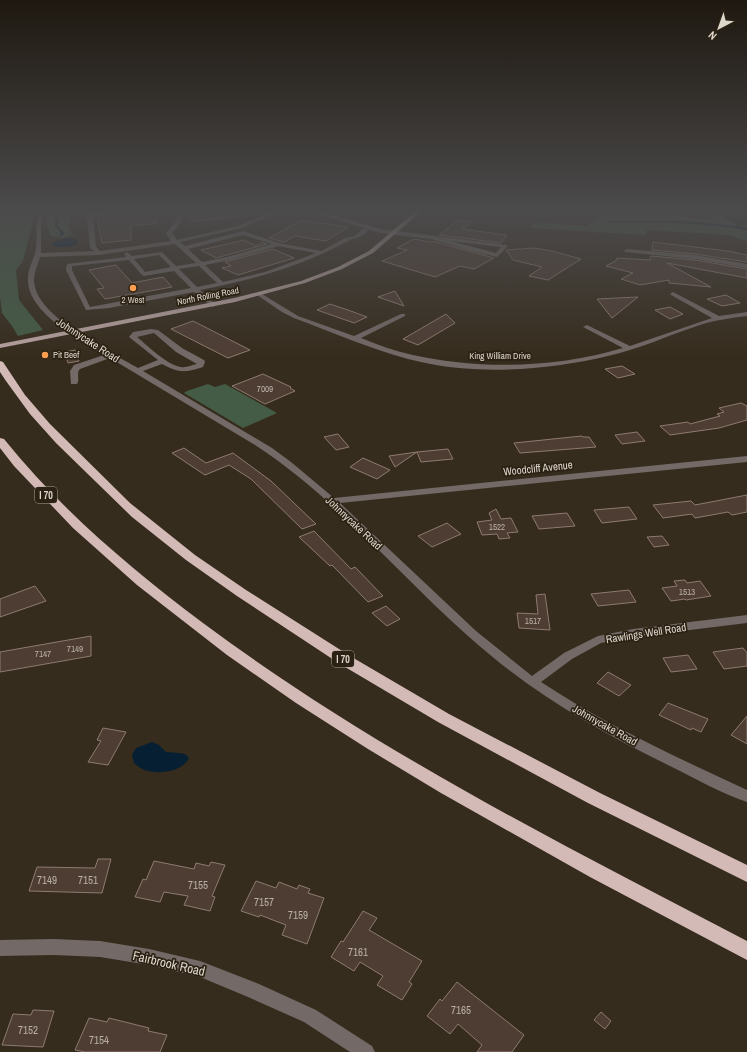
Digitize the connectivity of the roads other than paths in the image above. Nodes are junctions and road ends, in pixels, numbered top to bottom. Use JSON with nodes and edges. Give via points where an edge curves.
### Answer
{"nodes":[{"id":1,"x":37,"y":258,"type":"edge"},
{"id":2,"x":130,"y":258,"type":"joint"},
{"id":3,"x":165,"y":258,"type":"edge"},
{"id":4,"x":195,"y":258,"type":"edge"},
{"id":5,"x":231,"y":258,"type":"edge"},
{"id":6,"x":311,"y":258,"type":"edge"},
{"id":7,"x":360,"y":258,"type":"edge"},
{"id":8,"x":701,"y":258,"type":"edge"},
{"id":9,"x":201,"y":264,"type":"junction"},
{"id":10,"x":747,"y":266,"type":"edge"},
{"id":11,"x":176,"y":268,"type":"junction"},
{"id":12,"x":222,"y":284,"type":"junction"},
{"id":13,"x":196,"y":290,"type":"junction"},
{"id":14,"x":674,"y":294,"type":"dead end"},
{"id":15,"x":260,"y":295,"type":"junction"},
{"id":16,"x":213,"y":305,"type":"junction"},
{"id":17,"x":747,"y":314,"type":"edge"},
{"id":18,"x":403,"y":316,"type":"dead end"},
{"id":19,"x":719,"y":319,"type":"junction"},
{"id":20,"x":587,"y":327,"type":"dead end"},
{"id":21,"x":72,"y":332,"type":"junction"},
{"id":22,"x":356,"y":338,"type":"junction"},
{"id":23,"x":0,"y":346,"type":"edge"},
{"id":24,"x":629,"y":348,"type":"junction"},
{"id":25,"x":110,"y":354,"type":"junction"},
{"id":26,"x":163,"y":361,"type":"junction"},
{"id":27,"x":0,"y":364,"type":"edge"},
{"id":28,"x":137,"y":371,"type":"junction"},
{"id":29,"x":74,"y":382,"type":"dead end"},
{"id":30,"x":0,"y":441,"type":"edge"},
{"id":31,"x":747,"y":459,"type":"edge"},
{"id":32,"x":331,"y":500,"type":"junction"},
{"id":33,"x":747,"y":619,"type":"edge"},
{"id":34,"x":532,"y":682,"type":"junction"},
{"id":35,"x":747,"y":796,"type":"edge"},
{"id":36,"x":747,"y":874,"type":"edge"},
{"id":37,"x":0,"y":948,"type":"edge"},
{"id":38,"x":747,"y":951,"type":"edge"},
{"id":39,"x":366,"y":1052,"type":"edge"}],
"edges":[{"from":1,"to":21,"type":"street","name":"Johnnycake Road","via":[[31,278],[35,295],[51,315]]},
{"from":2,"to":11,"type":"street","via":[[144,274]]},
{"from":2,"to":13,"type":"street","via":[[69,265],[88,309]]},
{"from":3,"to":11,"type":"street"},
{"from":4,"to":9,"type":"street"},
{"from":5,"to":9,"type":"street"},
{"from":6,"to":12,"type":"street","via":[[272,272]]},
{"from":7,"to":15,"type":"main road","name":"North Rolling Road","via":[[303,282]]},
{"from":8,"to":10,"type":"street"},
{"from":9,"to":11,"type":"street"},
{"from":9,"to":12,"type":"street"},
{"from":11,"to":13,"type":"street"},
{"from":12,"to":13,"type":"street"},
{"from":13,"to":16,"type":"street"},
{"from":14,"to":19,"type":"street"},
{"from":15,"to":16,"type":"main road","name":"North Rolling Road"},
{"from":15,"to":22,"type":"street","name":"King William Drive","via":[[284,311]]},
{"from":16,"to":21,"type":"main road","name":"North Rolling Road"},
{"from":17,"to":19,"type":"street","name":"King William Drive"},
{"from":18,"to":22,"type":"street"},
{"from":19,"to":24,"type":"street","name":"King William Drive"},
{"from":20,"to":24,"type":"street"},
{"from":21,"to":23,"type":"main road","name":"North Rolling Road"},
{"from":21,"to":25,"type":"street","name":"Johnnycake Road"},
{"from":22,"to":24,"type":"street","name":"King William Drive","via":[[425,360],[486,366],[562,363]]},
{"from":25,"to":28,"type":"street","name":"Johnnycake Road"},
{"from":25,"to":29,"type":"street","via":[[77,367],[74,371]]},
{"from":26,"to":26,"type":"street","via":[[180,371],[186,371],[200,365],[201,362],[179,350],[156,331],[136,334],[133,337]]},
{"from":26,"to":28,"type":"street"},
{"from":27,"to":36,"type":"highway","number":"I 70","via":[[25,402],[57,441],[140,518],[242,594],[312,640],[452,724]]},
{"from":28,"to":32,"type":"street","name":"Johnnycake Road","via":[[286,462]]},
{"from":30,"to":38,"type":"highway","number":"I 70","via":[[48,498],[97,545],[194,624],[252,665],[330,717],[497,816]]},
{"from":31,"to":32,"type":"street","name":"Woodcliff Avenue"},
{"from":32,"to":34,"type":"street","name":"Johnnycake Road","via":[[472,634]]},
{"from":33,"to":34,"type":"street","name":"Rawlings Well Road","via":[[633,633],[598,640],[568,656]]},
{"from":34,"to":35,"type":"street","name":"Johnnycake Road","via":[[616,733]]},
{"from":37,"to":39,"type":"street","name":"Fairbrook Road","via":[[100,949],[200,969],[310,1016]]}]}
